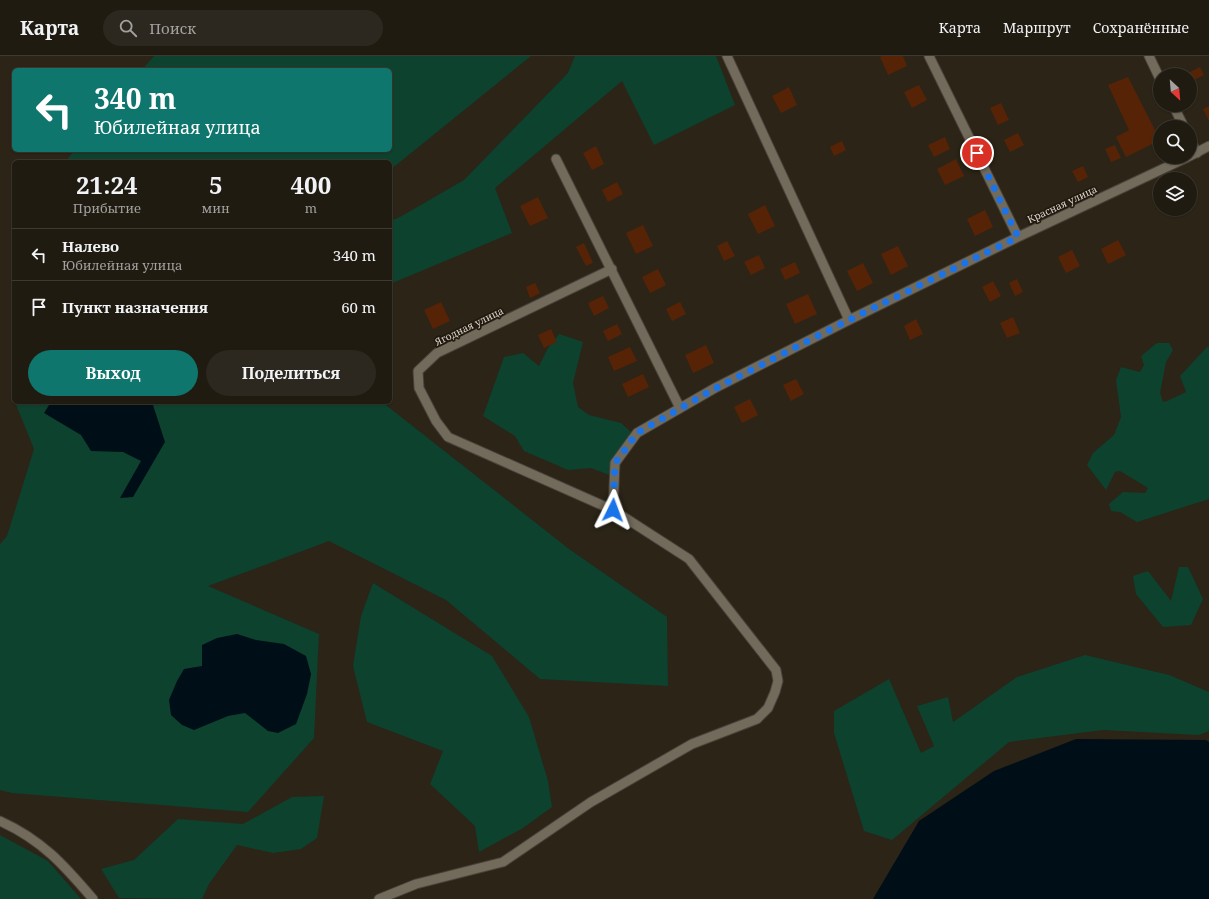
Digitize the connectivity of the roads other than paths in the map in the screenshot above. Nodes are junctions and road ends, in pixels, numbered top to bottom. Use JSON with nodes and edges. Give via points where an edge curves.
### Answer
{"nodes":[{"id":1,"x":727,"y":56,"type":"edge"},
{"id":2,"x":929,"y":56,"type":"edge"},
{"id":3,"x":1149,"y":56,"type":"edge"},
{"id":4,"x":1155,"y":68,"type":"edge"},
{"id":5,"x":1209,"y":146,"type":"edge"},
{"id":6,"x":1197,"y":152,"type":"edge"},
{"id":7,"x":556,"y":159,"type":"dead end"},
{"id":8,"x":1172,"y":164,"type":"edge"},
{"id":9,"x":1018,"y":237,"type":"junction"},
{"id":10,"x":612,"y":270,"type":"junction"},
{"id":11,"x":849,"y":320,"type":"junction"},
{"id":12,"x":680,"y":408,"type":"junction"},
{"id":13,"x":613,"y":510,"type":"junction"},
{"id":14,"x":0,"y":821,"type":"edge"},
{"id":15,"x":93,"y":899,"type":"edge"},
{"id":16,"x":379,"y":899,"type":"edge"}],
"edges":[{"from":1,"to":11,"type":"street"},
{"from":2,"to":9,"type":"street"},
{"from":3,"to":4,"type":"street"},
{"from":5,"to":6,"type":"street","name":"Красная улица"},
{"from":7,"to":10,"type":"street"},
{"from":8,"to":9,"type":"street","name":"Красная улица"},
{"from":9,"to":11,"type":"street","name":"Красная улица"},
{"from":10,"to":12,"type":"street"},
{"from":10,"to":13,"type":"street","name":"Ягодная улица","via":[[438,353],[418,371],[419,388],[436,421],[448,437]]},
{"from":11,"to":12,"type":"street","name":"Красная улица"},
{"from":12,"to":13,"type":"street","name":"Красная улица","via":[[637,433],[615,463]]},
{"from":13,"to":16,"type":"street","via":[[689,559],[694,565],[776,670],[778,681],[768,708],[757,719],[692,744],[590,802],[503,862],[416,884]]},
{"from":14,"to":15,"type":"street","via":[[54,855]]}]}
